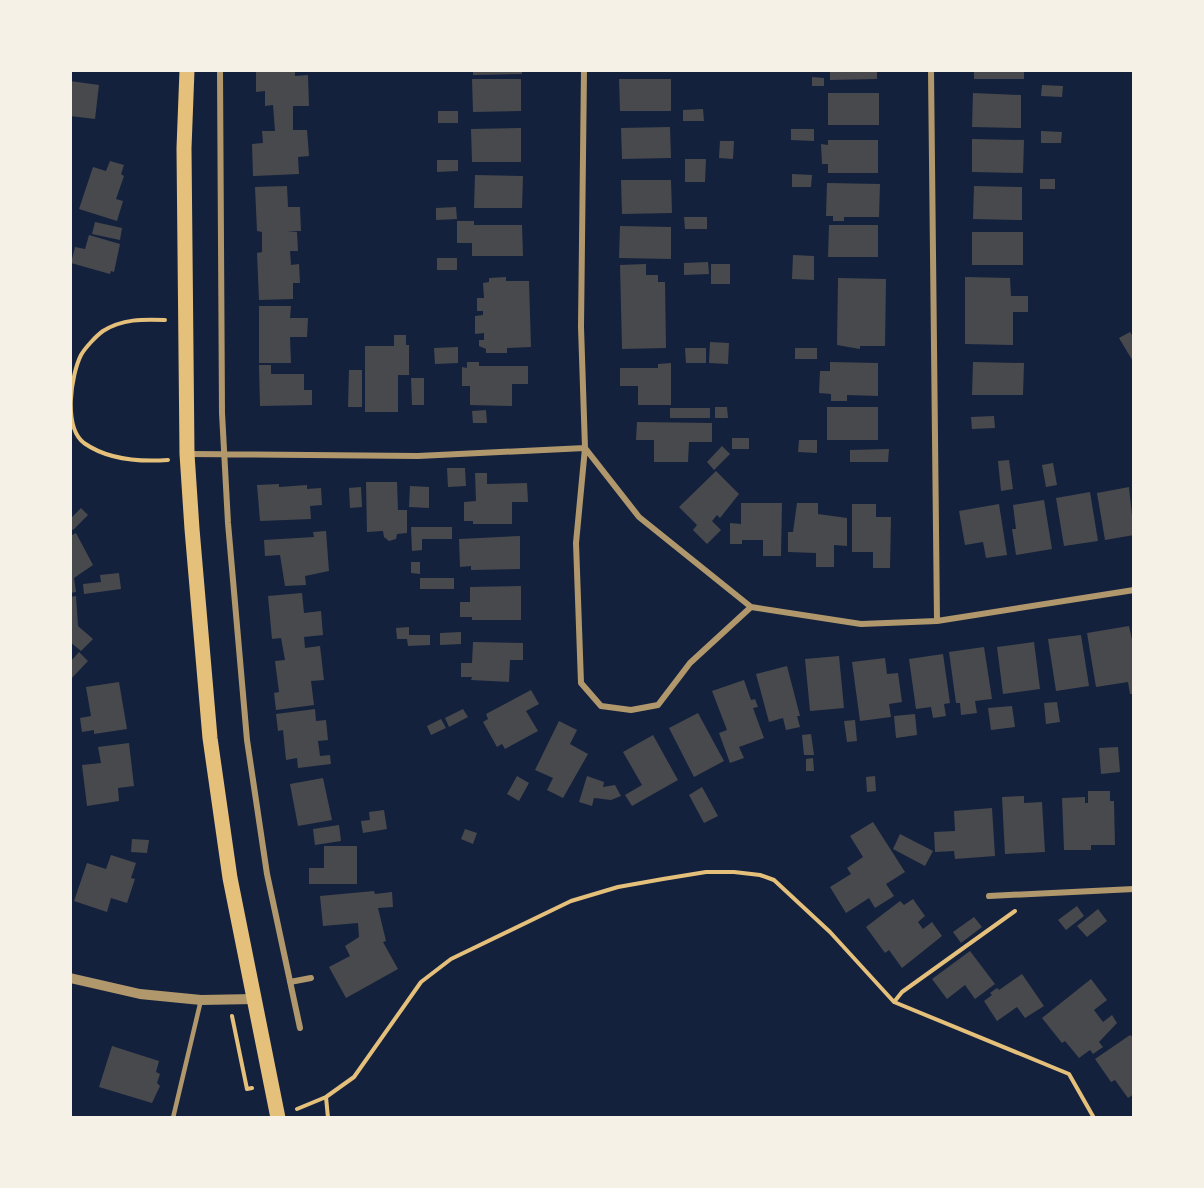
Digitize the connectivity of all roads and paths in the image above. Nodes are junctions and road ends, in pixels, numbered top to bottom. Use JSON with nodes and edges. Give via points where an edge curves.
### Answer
{"nodes":[{"id":1,"x":187,"y":70,"type":"edge"},
{"id":2,"x":220,"y":70,"type":"edge"},
{"id":3,"x":584,"y":70,"type":"edge"},
{"id":4,"x":931,"y":70,"type":"edge"},
{"id":5,"x":187,"y":321,"type":"junction"},
{"id":6,"x":585,"y":448,"type":"junction"},
{"id":7,"x":224,"y":454,"type":"junction"},
{"id":8,"x":187,"y":457,"type":"junction"},
{"id":9,"x":1134,"y":590,"type":"edge"},
{"id":10,"x":751,"y":607,"type":"junction"},
{"id":11,"x":937,"y":621,"type":"junction"},
{"id":12,"x":1134,"y":890,"type":"edge"},
{"id":13,"x":1023,"y":895,"type":"junction"},
{"id":14,"x":989,"y":897,"type":"dead end"},
{"id":15,"x":70,"y":978,"type":"edge"},
{"id":16,"x":311,"y":978,"type":"dead end"},
{"id":17,"x":290,"y":982,"type":"junction"},
{"id":18,"x":255,"y":999,"type":"junction"},
{"id":19,"x":201,"y":1000,"type":"junction"},
{"id":20,"x":894,"y":1002,"type":"junction"},
{"id":21,"x":300,"y":1028,"type":"dead end"},
{"id":22,"x":326,"y":1097,"type":"junction"},
{"id":23,"x":298,"y":1109,"type":"dead end"},
{"id":24,"x":173,"y":1118,"type":"edge"},
{"id":25,"x":278,"y":1118,"type":"edge"},
{"id":26,"x":328,"y":1118,"type":"edge"},
{"id":27,"x":1094,"y":1118,"type":"edge"}],
"edges":[{"from":1,"to":5,"type":"main road"},
{"from":2,"to":7,"type":"street"},
{"from":3,"to":6,"type":"street","via":[[581,327]]},
{"from":4,"to":11,"type":"street"},
{"from":5,"to":8,"type":"main road"},
{"from":5,"to":8,"type":"path","via":[[121,322],[101,332],[81,354],[71,404],[73,426],[83,442],[133,461]]},
{"from":6,"to":7,"type":"street","via":[[418,456]]},
{"from":6,"to":10,"type":"street","via":[[639,517]]},
{"from":6,"to":10,"type":"street","via":[[576,543],[578,657],[581,683],[602,706],[631,710],[658,705],[690,663]]},
{"from":7,"to":8,"type":"street"},
{"from":7,"to":17,"type":"street","via":[[247,740],[267,874]]},
{"from":8,"to":18,"type":"main road","via":[[210,738],[230,878]]},
{"from":9,"to":11,"type":"street"},
{"from":10,"to":11,"type":"street","via":[[861,624]]},
{"from":12,"to":13,"type":"street"},
{"from":13,"to":14,"type":"street"},
{"from":13,"to":20,"type":"path","via":[[1015,911],[902,992]]},
{"from":15,"to":19,"type":"street","via":[[140,994]]},
{"from":16,"to":17,"type":"street"},
{"from":17,"to":21,"type":"street"},
{"from":18,"to":19,"type":"street"},
{"from":18,"to":25,"type":"main road"},
{"from":19,"to":24,"type":"lane"},
{"from":20,"to":22,"type":"path","via":[[830,932],[774,880],[734,872],[663,879],[570,901],[451,959],[421,982],[354,1077]]},
{"from":20,"to":27,"type":"path","via":[[1069,1074]]},
{"from":22,"to":23,"type":"path"},
{"from":22,"to":26,"type":"path"}]}
